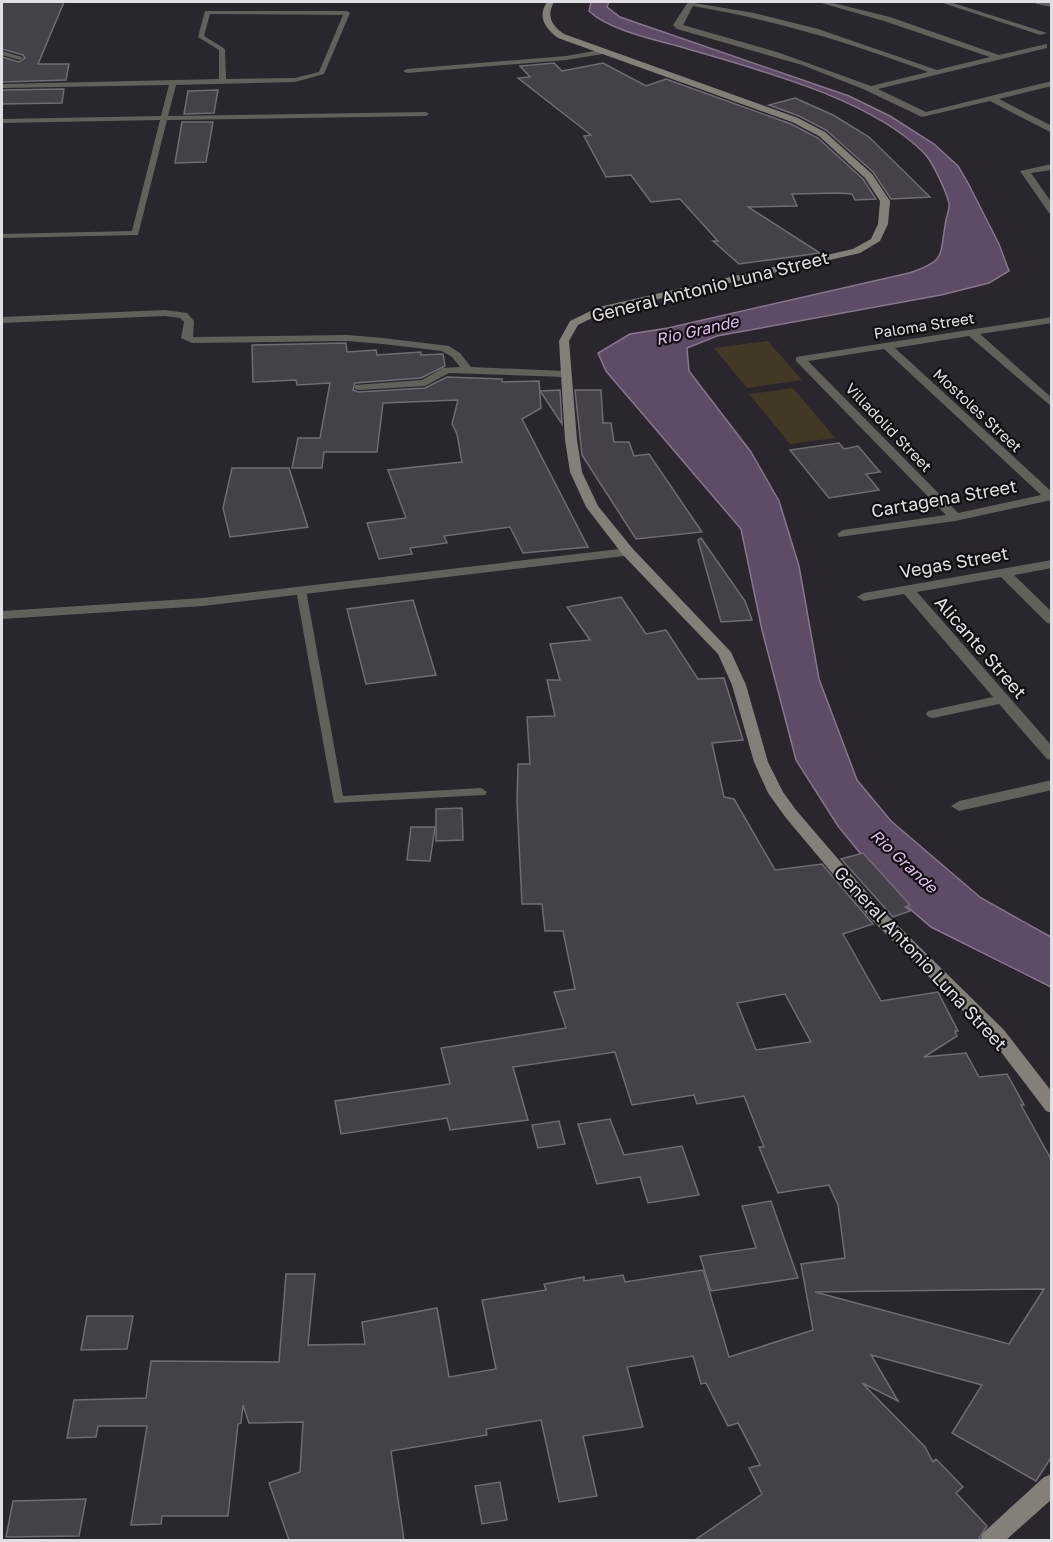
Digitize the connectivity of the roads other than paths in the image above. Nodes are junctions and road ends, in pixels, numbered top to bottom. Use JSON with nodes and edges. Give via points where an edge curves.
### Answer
{"nodes":[{"id":1,"x":550,"y":2,"type":"edge"},
{"id":2,"x":692,"y":2,"type":"edge"},
{"id":3,"x":822,"y":2,"type":"edge"},
{"id":4,"x":944,"y":2,"type":"edge"},
{"id":5,"x":1039,"y":2,"type":"edge"},
{"id":6,"x":1052,"y":5,"type":"edge"},
{"id":7,"x":1047,"y":32,"type":"edge"},
{"id":8,"x":1048,"y":47,"type":"edge"},
{"id":9,"x":600,"y":52,"type":"junction"},
{"id":10,"x":2,"y":53,"type":"edge"},
{"id":11,"x":998,"y":57,"type":"junction"},
{"id":12,"x":20,"y":58,"type":"dead end"},
{"id":13,"x":406,"y":71,"type":"dead end"},
{"id":14,"x":936,"y":72,"type":"junction"},
{"id":15,"x":221,"y":81,"type":"junction"},
{"id":16,"x":173,"y":83,"type":"junction"},
{"id":17,"x":1052,"y":83,"type":"edge"},
{"id":18,"x":2,"y":86,"type":"edge"},
{"id":19,"x":873,"y":88,"type":"junction"},
{"id":20,"x":990,"y":98,"type":"junction"},
{"id":21,"x":426,"y":114,"type":"dead end"},
{"id":22,"x":164,"y":119,"type":"junction"},
{"id":23,"x":2,"y":121,"type":"edge"},
{"id":24,"x":104,"y":126,"type":"dead end"},
{"id":25,"x":47,"y":127,"type":"dead end"},
{"id":26,"x":1052,"y":130,"type":"edge"},
{"id":27,"x":1052,"y":167,"type":"edge"},
{"id":28,"x":1050,"y":207,"type":"edge"},
{"id":29,"x":2,"y":236,"type":"edge"},
{"id":30,"x":2,"y":320,"type":"edge"},
{"id":31,"x":1051,"y":320,"type":"edge"},
{"id":32,"x":972,"y":333,"type":"junction"},
{"id":33,"x":887,"y":346,"type":"junction"},
{"id":34,"x":800,"y":359,"type":"joint"},
{"id":35,"x":468,"y":370,"type":"junction"},
{"id":36,"x":564,"y":374,"type":"junction"},
{"id":37,"x":359,"y":387,"type":"dead end"},
{"id":38,"x":1052,"y":404,"type":"edge"},
{"id":39,"x":1050,"y":496,"type":"edge"},
{"id":40,"x":955,"y":517,"type":"junction"},
{"id":41,"x":843,"y":534,"type":"dead end"},
{"id":42,"x":628,"y":552,"type":"junction"},
{"id":43,"x":1052,"y":564,"type":"edge"},
{"id":44,"x":1004,"y":572,"type":"junction"},
{"id":45,"x":907,"y":589,"type":"junction"},
{"id":46,"x":301,"y":590,"type":"junction"},
{"id":47,"x":864,"y":597,"type":"dead end"},
{"id":48,"x":2,"y":615,"type":"edge"},
{"id":49,"x":1052,"y":620,"type":"edge"},
{"id":50,"x":1001,"y":699,"type":"junction"},
{"id":51,"x":933,"y":714,"type":"dead end"},
{"id":52,"x":1052,"y":756,"type":"edge"},
{"id":53,"x":1052,"y":785,"type":"edge"},
{"id":54,"x":481,"y":792,"type":"dead end"},
{"id":55,"x":959,"y":806,"type":"dead end"},
{"id":56,"x":1052,"y":1106,"type":"edge"},
{"id":57,"x":1052,"y":1484,"type":"edge"},
{"id":58,"x":991,"y":1540,"type":"edge"}],
"edges":[{"from":1,"to":9,"type":"main road","name":"General Antonio Luna Street","via":[[545,16],[553,31]]},
{"from":2,"to":14,"type":"street","via":[[825,33]]},
{"from":2,"to":19,"type":"street","via":[[677,25],[680,27],[781,54]]},
{"from":3,"to":11,"type":"street","via":[[936,34]]},
{"from":4,"to":7,"type":"street"},
{"from":5,"to":6,"type":"street"},
{"from":7,"to":8,"type":"street","via":[[1035,40]]},
{"from":8,"to":11,"type":"street"},
{"from":9,"to":13,"type":"street"},
{"from":9,"to":36,"type":"main road","name":"General Antonio Luna Street","via":[[811,127],[870,176],[881,191],[886,213],[874,241],[856,251],[586,315],[574,322],[564,341]]},
{"from":10,"to":12,"type":"lane"},
{"from":11,"to":14,"type":"street"},
{"from":14,"to":19,"type":"street"},
{"from":15,"to":15,"type":"lane","via":[[222,49],[201,37],[207,12],[347,13],[322,74],[295,80]]},
{"from":15,"to":16,"type":"lane"},
{"from":16,"to":18,"type":"lane"},
{"from":16,"to":22,"type":"lane"},
{"from":17,"to":20,"type":"street"},
{"from":19,"to":20,"type":"street","via":[[925,115]]},
{"from":20,"to":26,"type":"street"},
{"from":21,"to":22,"type":"lane"},
{"from":22,"to":23,"type":"lane"},
{"from":22,"to":29,"type":"lane","via":[[135,233]]},
{"from":24,"to":25,"type":"lane"},
{"from":27,"to":28,"type":"street","via":[[1025,171]]},
{"from":30,"to":35,"type":"street","via":[[165,312],[183,315],[189,321],[186,338],[192,340],[384,341],[445,348]]},
{"from":31,"to":32,"type":"street","name":"Paloma Street"},
{"from":32,"to":33,"type":"street","name":"Paloma Street"},
{"from":32,"to":38,"type":"street"},
{"from":33,"to":34,"type":"street","name":"Paloma Street"},
{"from":33,"to":39,"type":"street","name":"Mostoles Street"},
{"from":34,"to":40,"type":"street","name":"Villadolid Street"},
{"from":35,"to":36,"type":"street"},
{"from":35,"to":37,"type":"street","via":[[447,370],[425,383]]},
{"from":36,"to":42,"type":"main road","name":"General Antonio Luna Street","via":[[576,472],[592,507]]},
{"from":39,"to":40,"type":"street","name":"Cartagena Street"},
{"from":40,"to":41,"type":"street","name":"Cartagena Street"},
{"from":42,"to":46,"type":"street"},
{"from":42,"to":56,"type":"main road","name":"General Antonio Luna Street","via":[[724,652],[739,685],[761,762],[791,814],[875,913],[998,1035]]},
{"from":43,"to":44,"type":"street","name":"Vegas Street"},
{"from":44,"to":45,"type":"street","name":"Vegas Street"},
{"from":44,"to":49,"type":"street"},
{"from":45,"to":47,"type":"street","name":"Vegas Street"},
{"from":45,"to":50,"type":"street","name":"Alicante Street"},
{"from":46,"to":48,"type":"street","via":[[203,602]]},
{"from":46,"to":54,"type":"lane","via":[[338,800]]},
{"from":50,"to":51,"type":"street"},
{"from":50,"to":52,"type":"street","name":"Alicante Street"},
{"from":53,"to":55,"type":"street"},
{"from":57,"to":58,"type":"main road"}]}
